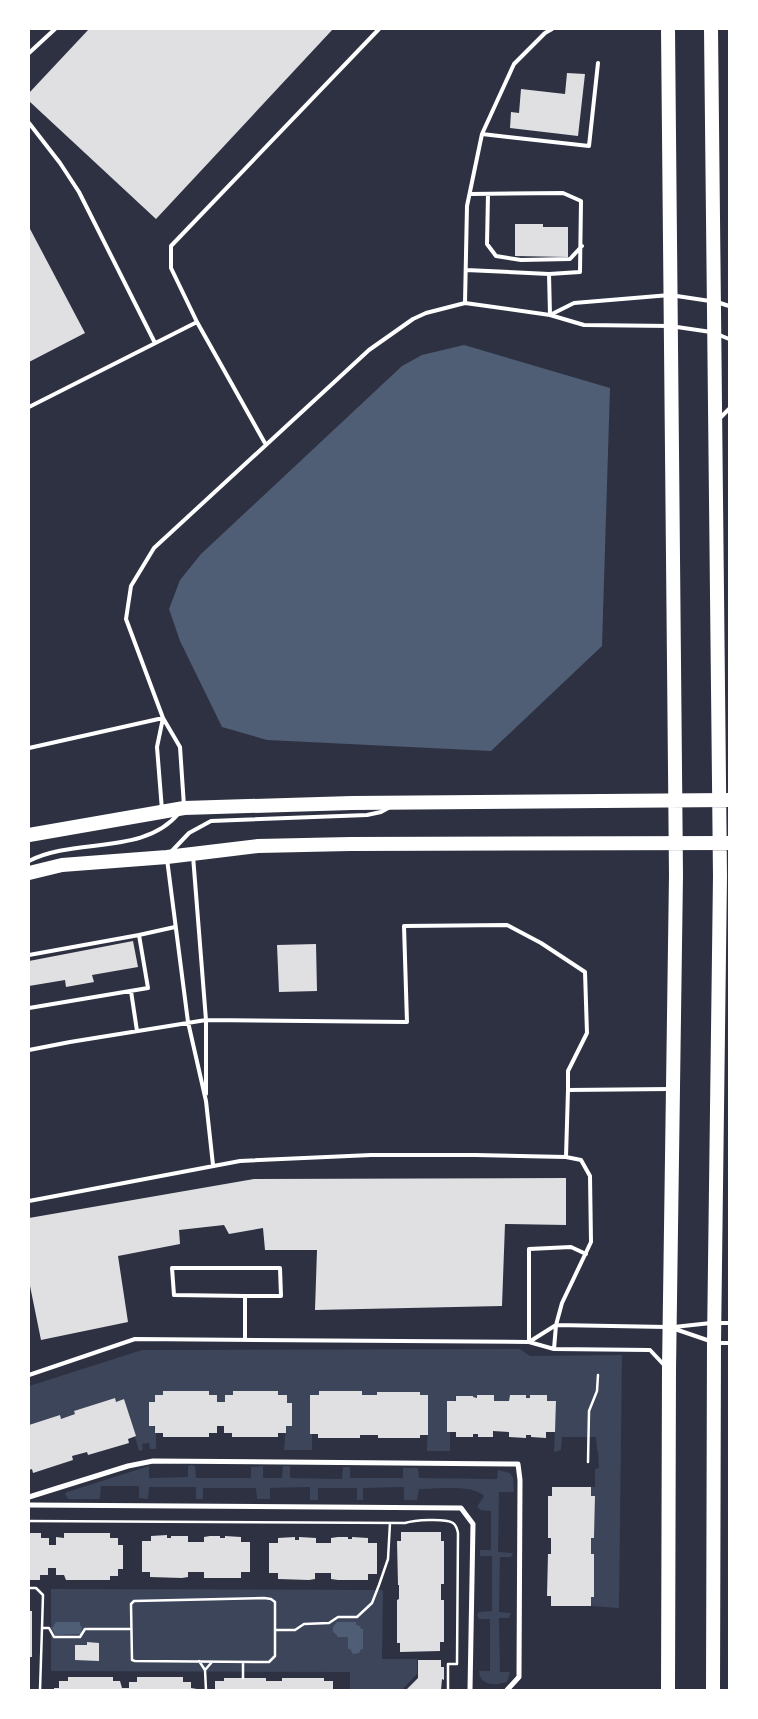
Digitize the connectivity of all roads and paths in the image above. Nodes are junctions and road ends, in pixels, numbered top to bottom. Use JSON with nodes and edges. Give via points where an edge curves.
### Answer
{"nodes":[{"id":1,"x":55,"y":29,"type":"edge"},
{"id":2,"x":379,"y":29,"type":"edge"},
{"id":3,"x":552,"y":29,"type":"edge"},
{"id":4,"x":668,"y":29,"type":"edge"},
{"id":5,"x":711,"y":29,"type":"edge"},
{"id":6,"x":29,"y":53,"type":"edge"},
{"id":7,"x":598,"y":63,"type":"dead end"},
{"id":8,"x":29,"y":123,"type":"edge"},
{"id":9,"x":482,"y":134,"type":"junction"},
{"id":10,"x":470,"y":194,"type":"junction"},
{"id":11,"x":488,"y":194,"type":"junction"},
{"id":12,"x":582,"y":246,"type":"junction"},
{"id":13,"x":466,"y":270,"type":"junction"},
{"id":14,"x":549,"y":274,"type":"junction"},
{"id":15,"x":670,"y":295,"type":"junction"},
{"id":16,"x":713,"y":301,"type":"junction"},
{"id":17,"x":465,"y":303,"type":"junction"},
{"id":18,"x":729,"y":306,"type":"edge"},
{"id":19,"x":550,"y":314,"type":"junction"},
{"id":20,"x":197,"y":322,"type":"junction"},
{"id":21,"x":670,"y":326,"type":"junction"},
{"id":22,"x":714,"y":333,"type":"junction"},
{"id":23,"x":729,"y":339,"type":"edge"},
{"id":24,"x":155,"y":343,"type":"junction"},
{"id":25,"x":29,"y":407,"type":"edge"},
{"id":26,"x":729,"y":409,"type":"edge"},
{"id":27,"x":714,"y":424,"type":"junction"},
{"id":28,"x":266,"y":445,"type":"junction"},
{"id":29,"x":163,"y":718,"type":"junction"},
{"id":30,"x":29,"y":748,"type":"edge"},
{"id":31,"x":675,"y":800,"type":"junction"},
{"id":32,"x":724,"y":800,"type":"edge"},
{"id":33,"x":398,"y":802,"type":"junction"},
{"id":34,"x":184,"y":808,"type":"junction"},
{"id":35,"x":162,"y":810,"type":"junction"},
{"id":36,"x":29,"y":835,"type":"edge"},
{"id":37,"x":675,"y":843,"type":"junction"},
{"id":38,"x":724,"y":843,"type":"edge"},
{"id":39,"x":193,"y":854,"type":"junction"},
{"id":40,"x":167,"y":857,"type":"junction"},
{"id":41,"x":29,"y":862,"type":"edge"},
{"id":42,"x":29,"y":873,"type":"edge"},
{"id":43,"x":175,"y":926,"type":"junction"},
{"id":44,"x":139,"y":935,"type":"junction"},
{"id":45,"x":29,"y":955,"type":"edge"},
{"id":46,"x":131,"y":991,"type":"junction"},
{"id":47,"x":29,"y":1008,"type":"edge"},
{"id":48,"x":206,"y":1020,"type":"junction"},
{"id":49,"x":188,"y":1022,"type":"junction"},
{"id":50,"x":137,"y":1031,"type":"junction"},
{"id":51,"x":29,"y":1050,"type":"edge"},
{"id":52,"x":673,"y":1089,"type":"junction"},
{"id":53,"x":568,"y":1090,"type":"junction"},
{"id":54,"x":206,"y":1101,"type":"junction"},
{"id":55,"x":566,"y":1157,"type":"junction"},
{"id":56,"x":214,"y":1165,"type":"junction"},
{"id":57,"x":29,"y":1201,"type":"edge"},
{"id":58,"x":586,"y":1254,"type":"junction"},
{"id":59,"x":245,"y":1296,"type":"junction"},
{"id":60,"x":715,"y":1323,"type":"junction"},
{"id":61,"x":729,"y":1323,"type":"edge"},
{"id":62,"x":556,"y":1325,"type":"junction"},
{"id":63,"x":670,"y":1328,"type":"junction"},
{"id":64,"x":245,"y":1339,"type":"junction"},
{"id":65,"x":529,"y":1342,"type":"junction"},
{"id":66,"x":714,"y":1343,"type":"junction"},
{"id":67,"x":729,"y":1343,"type":"edge"},
{"id":68,"x":554,"y":1349,"type":"junction"},
{"id":69,"x":669,"y":1370,"type":"junction"},
{"id":70,"x":29,"y":1375,"type":"edge"},
{"id":71,"x":598,"y":1375,"type":"dead end"},
{"id":72,"x":588,"y":1462,"type":"dead end"},
{"id":73,"x":29,"y":1497,"type":"edge"},
{"id":74,"x":29,"y":1505,"type":"edge"},
{"id":75,"x":29,"y":1521,"type":"edge"},
{"id":76,"x":390,"y":1523,"type":"junction"},
{"id":77,"x":29,"y":1588,"type":"edge"},
{"id":78,"x":42,"y":1628,"type":"junction"},
{"id":79,"x":131,"y":1629,"type":"junction"},
{"id":80,"x":275,"y":1630,"type":"junction"},
{"id":81,"x":199,"y":1661,"type":"junction"},
{"id":82,"x":212,"y":1662,"type":"junction"},
{"id":83,"x":243,"y":1662,"type":"junction"},
{"id":84,"x":205,"y":1670,"type":"junction"},
{"id":85,"x":243,"y":1678,"type":"dead end"},
{"id":86,"x":40,"y":1690,"type":"edge"},
{"id":87,"x":206,"y":1690,"type":"edge"},
{"id":88,"x":448,"y":1690,"type":"edge"},
{"id":89,"x":470,"y":1690,"type":"edge"},
{"id":90,"x":508,"y":1690,"type":"edge"},
{"id":91,"x":668,"y":1690,"type":"edge"},
{"id":92,"x":713,"y":1690,"type":"edge"}],
"edges":[{"from":1,"to":6,"type":"lane"},
{"from":2,"to":20,"type":"lane","via":[[171,246],[171,268]]},
{"from":3,"to":9,"type":"lane","via":[[514,64]]},
{"from":4,"to":15,"type":"highway"},
{"from":5,"to":16,"type":"highway"},
{"from":7,"to":9,"type":"lane","via":[[589,146]]},
{"from":8,"to":24,"type":"lane","via":[[79,192]]},
{"from":9,"to":10,"type":"lane"},
{"from":10,"to":11,"type":"lane"},
{"from":10,"to":13,"type":"lane"},
{"from":11,"to":12,"type":"lane","via":[[563,193],[581,201]]},
{"from":11,"to":12,"type":"lane","via":[[487,244],[496,256],[521,260],[570,259]]},
{"from":12,"to":14,"type":"lane","via":[[580,272]]},
{"from":13,"to":14,"type":"lane"},
{"from":13,"to":17,"type":"lane"},
{"from":14,"to":19,"type":"lane"},
{"from":15,"to":16,"type":"lane"},
{"from":15,"to":19,"type":"lane","via":[[574,303]]},
{"from":15,"to":21,"type":"highway"},
{"from":16,"to":18,"type":"lane"},
{"from":16,"to":22,"type":"highway"},
{"from":17,"to":19,"type":"lane"},
{"from":17,"to":28,"type":"lane","via":[[413,319],[370,350]]},
{"from":19,"to":21,"type":"lane","via":[[584,325]]},
{"from":20,"to":24,"type":"lane"},
{"from":20,"to":28,"type":"lane"},
{"from":21,"to":22,"type":"lane"},
{"from":21,"to":31,"type":"highway"},
{"from":22,"to":23,"type":"lane"},
{"from":22,"to":27,"type":"highway"},
{"from":24,"to":25,"type":"lane"},
{"from":26,"to":27,"type":"lane"},
{"from":27,"to":32,"type":"highway"},
{"from":28,"to":29,"type":"lane","via":[[154,548],[132,586],[126,619]]},
{"from":29,"to":30,"type":"lane"},
{"from":29,"to":34,"type":"lane","via":[[180,747]]},
{"from":29,"to":35,"type":"lane","via":[[157,747]]},
{"from":31,"to":32,"type":"highway"},
{"from":31,"to":33,"type":"highway"},
{"from":31,"to":37,"type":"highway"},
{"from":32,"to":38,"type":"highway"},
{"from":33,"to":34,"type":"highway"},
{"from":33,"to":40,"type":"lane","via":[[381,812],[367,815],[212,821],[189,834]]},
{"from":34,"to":35,"type":"highway"},
{"from":34,"to":41,"type":"lane","via":[[164,828],[152,834],[56,851]]},
{"from":35,"to":36,"type":"highway"},
{"from":37,"to":38,"type":"highway"},
{"from":37,"to":39,"type":"highway","via":[[332,844],[258,846]]},
{"from":37,"to":52,"type":"highway"},
{"from":38,"to":60,"type":"highway"},
{"from":39,"to":40,"type":"highway"},
{"from":39,"to":48,"type":"lane"},
{"from":40,"to":42,"type":"highway","via":[[62,865]]},
{"from":40,"to":43,"type":"lane"},
{"from":43,"to":44,"type":"lane"},
{"from":43,"to":49,"type":"lane"},
{"from":44,"to":45,"type":"lane"},
{"from":44,"to":46,"type":"lane","via":[[148,988]]},
{"from":46,"to":47,"type":"lane"},
{"from":46,"to":50,"type":"lane"},
{"from":48,"to":49,"type":"lane"},
{"from":48,"to":53,"type":"lane","via":[[407,1022],[404,926],[508,924],[585,972],[587,1034],[568,1071]]},
{"from":48,"to":54,"type":"lane"},
{"from":49,"to":50,"type":"lane"},
{"from":49,"to":54,"type":"lane"},
{"from":50,"to":51,"type":"lane"},
{"from":52,"to":53,"type":"lane"},
{"from":52,"to":63,"type":"highway"},
{"from":53,"to":55,"type":"lane"},
{"from":54,"to":56,"type":"lane"},
{"from":55,"to":56,"type":"lane","via":[[371,1155]]},
{"from":55,"to":58,"type":"lane","via":[[581,1160],[590,1176],[591,1242]]},
{"from":56,"to":57,"type":"lane"},
{"from":58,"to":62,"type":"lane","via":[[562,1303]]},
{"from":58,"to":65,"type":"lane","via":[[571,1247],[529,1249]]},
{"from":59,"to":59,"type":"lane","via":[[174,1294],[172,1268],[280,1268],[281,1296]]},
{"from":59,"to":64,"type":"lane"},
{"from":60,"to":61,"type":"lane"},
{"from":60,"to":63,"type":"lane"},
{"from":60,"to":66,"type":"highway"},
{"from":62,"to":63,"type":"lane"},
{"from":62,"to":65,"type":"lane"},
{"from":62,"to":68,"type":"lane"},
{"from":63,"to":66,"type":"lane"},
{"from":63,"to":69,"type":"highway"},
{"from":64,"to":65,"type":"lane"},
{"from":64,"to":70,"type":"lane","via":[[135,1340]]},
{"from":65,"to":68,"type":"lane"},
{"from":66,"to":67,"type":"lane"},
{"from":66,"to":92,"type":"highway"},
{"from":68,"to":69,"type":"lane","via":[[650,1350]]},
{"from":69,"to":91,"type":"highway"},
{"from":71,"to":72,"type":"path","via":[[597,1391],[589,1411]]},
{"from":73,"to":90,"type":"street","via":[[153,1461],[518,1464],[519,1677]]},
{"from":74,"to":89,"type":"street","via":[[461,1508],[473,1524]]},
{"from":75,"to":76,"type":"path"},
{"from":76,"to":80,"type":"path","via":[[388,1560],[372,1603],[357,1617],[338,1617],[329,1624],[304,1624],[295,1630]]},
{"from":76,"to":88,"type":"path","via":[[448,1521],[458,1528],[457,1664],[448,1664]]},
{"from":77,"to":78,"type":"path","via":[[36,1588],[43,1595]]},
{"from":78,"to":79,"type":"path","via":[[50,1628],[54,1637],[80,1637],[85,1629]]},
{"from":78,"to":86,"type":"path"},
{"from":79,"to":80,"type":"path","via":[[131,1604],[134,1601],[264,1598],[274,1602]]},
{"from":79,"to":81,"type":"path","via":[[131,1657],[135,1661]]},
{"from":80,"to":83,"type":"path","via":[[272,1660]]},
{"from":81,"to":82,"type":"path"},
{"from":81,"to":84,"type":"path"},
{"from":82,"to":83,"type":"path"},
{"from":82,"to":84,"type":"path"},
{"from":83,"to":85,"type":"path"},
{"from":84,"to":87,"type":"path"}]}
